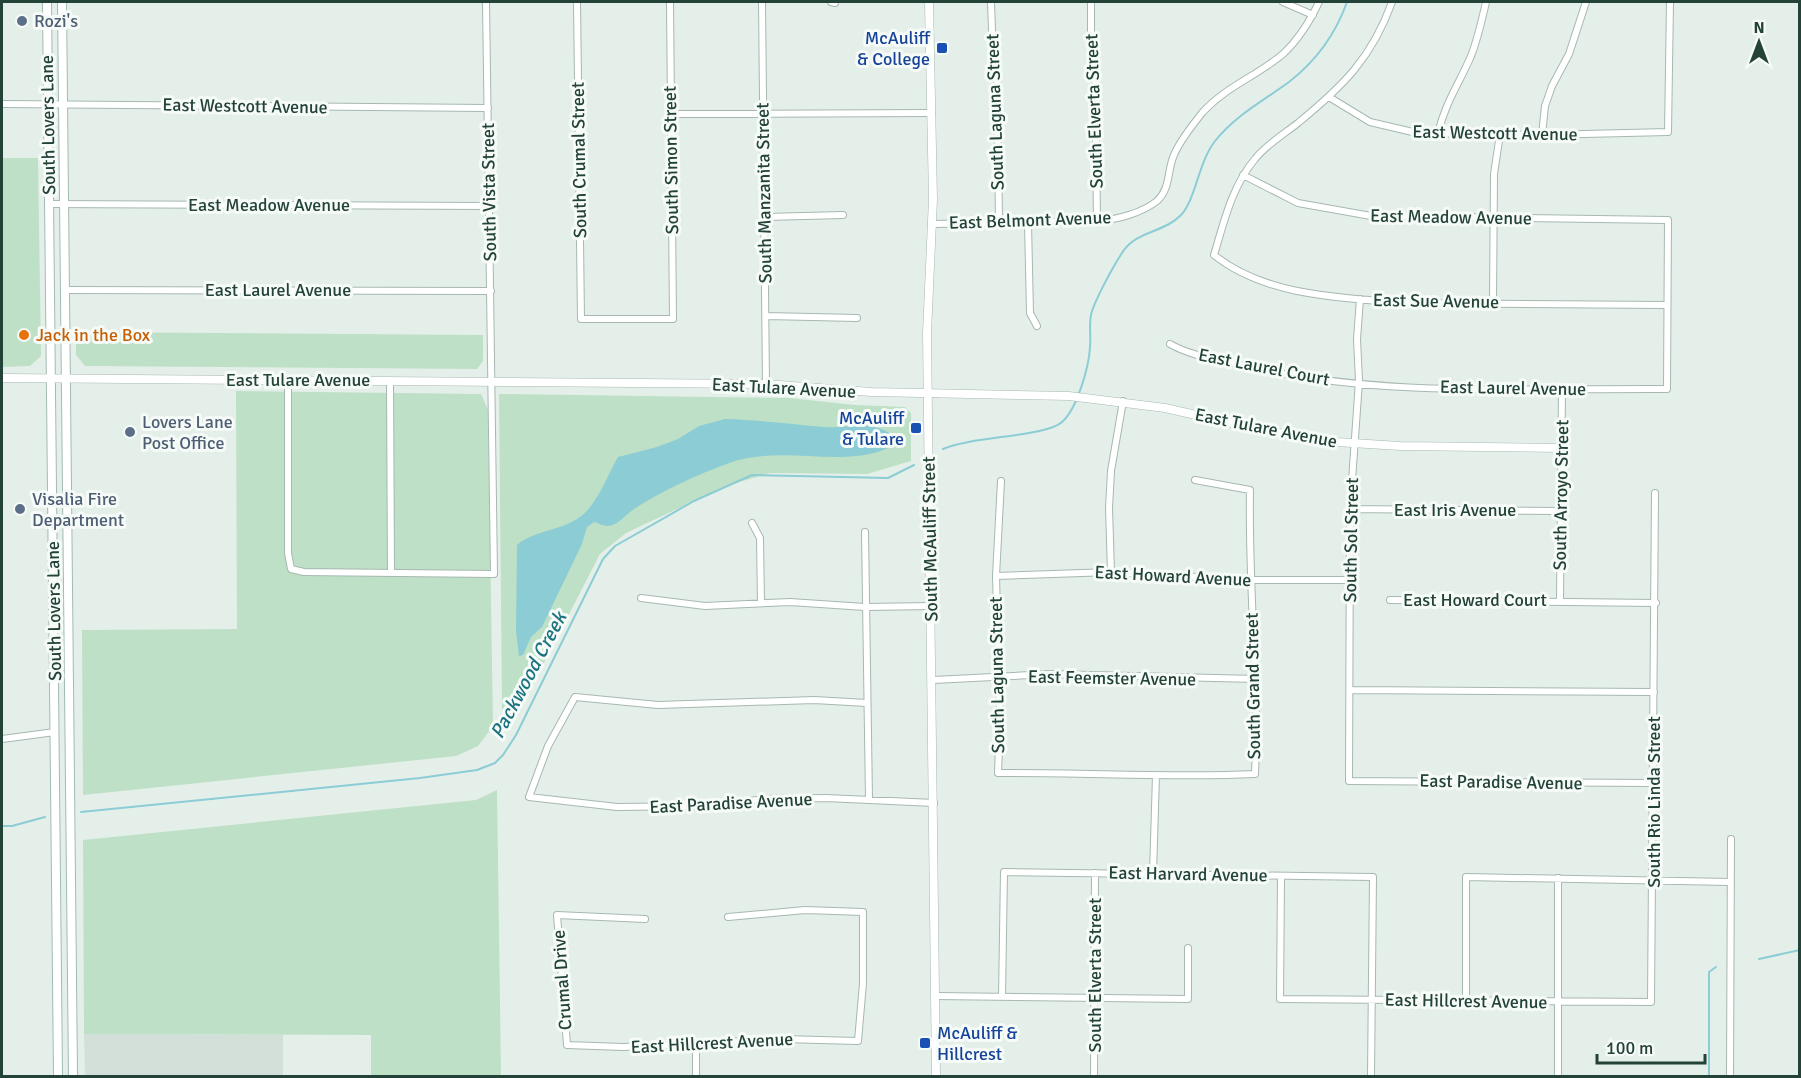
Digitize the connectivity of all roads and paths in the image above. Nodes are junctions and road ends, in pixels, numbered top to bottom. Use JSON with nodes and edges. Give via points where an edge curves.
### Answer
{"nodes":[{"id":1,"x":47,"y":2,"type":"edge"},
{"id":2,"x":62,"y":2,"type":"edge"},
{"id":3,"x":486,"y":2,"type":"edge"},
{"id":4,"x":577,"y":2,"type":"edge"},
{"id":5,"x":670,"y":2,"type":"edge"},
{"id":6,"x":762,"y":2,"type":"edge"},
{"id":7,"x":929,"y":2,"type":"edge"},
{"id":8,"x":991,"y":2,"type":"edge"},
{"id":9,"x":1091,"y":2,"type":"edge"},
{"id":10,"x":1283,"y":2,"type":"edge"},
{"id":11,"x":1319,"y":2,"type":"edge"},
{"id":12,"x":1392,"y":2,"type":"edge"},
{"id":13,"x":1486,"y":2,"type":"edge"},
{"id":14,"x":1586,"y":2,"type":"edge"},
{"id":15,"x":1670,"y":2,"type":"edge"},
{"id":16,"x":1313,"y":15,"type":"junction"},
{"id":17,"x":1329,"y":98,"type":"junction"},
{"id":18,"x":2,"y":104,"type":"edge"},
{"id":19,"x":48,"y":104,"type":"junction"},
{"id":20,"x":63,"y":104,"type":"junction"},
{"id":21,"x":488,"y":108,"type":"junction"},
{"id":22,"x":932,"y":113,"type":"junction"},
{"id":23,"x":671,"y":114,"type":"junction"},
{"id":24,"x":764,"y":114,"type":"junction"},
{"id":25,"x":1438,"y":133,"type":"junction"},
{"id":26,"x":1500,"y":134,"type":"junction"},
{"id":27,"x":1542,"y":135,"type":"junction"},
{"id":28,"x":1243,"y":175,"type":"junction"},
{"id":29,"x":49,"y":204,"type":"junction"},
{"id":30,"x":64,"y":204,"type":"junction"},
{"id":31,"x":489,"y":206,"type":"junction"},
{"id":32,"x":843,"y":215,"type":"dead end"},
{"id":33,"x":765,"y":217,"type":"junction"},
{"id":34,"x":1494,"y":219,"type":"junction"},
{"id":35,"x":1097,"y":221,"type":"junction"},
{"id":36,"x":999,"y":223,"type":"junction"},
{"id":37,"x":1028,"y":223,"type":"junction"},
{"id":38,"x":932,"y":224,"type":"junction"},
{"id":39,"x":65,"y":290,"type":"junction"},
{"id":40,"x":491,"y":291,"type":"junction"},
{"id":41,"x":1360,"y":299,"type":"junction"},
{"id":42,"x":1493,"y":302,"type":"junction"},
{"id":43,"x":1667,"y":305,"type":"junction"},
{"id":44,"x":766,"y":316,"type":"junction"},
{"id":45,"x":857,"y":318,"type":"dead end"},
{"id":46,"x":673,"y":319,"type":"joint"},
{"id":47,"x":1037,"y":326,"type":"dead end"},
{"id":48,"x":1170,"y":344,"type":"dead end"},
{"id":49,"x":2,"y":378,"type":"edge"},
{"id":50,"x":52,"y":378,"type":"junction"},
{"id":51,"x":66,"y":378,"type":"junction"},
{"id":52,"x":288,"y":380,"type":"junction"},
{"id":53,"x":390,"y":381,"type":"junction"},
{"id":54,"x":492,"y":382,"type":"junction"},
{"id":55,"x":766,"y":384,"type":"junction"},
{"id":56,"x":1359,"y":384,"type":"junction"},
{"id":57,"x":1562,"y":389,"type":"junction"},
{"id":58,"x":928,"y":393,"type":"junction"},
{"id":59,"x":1123,"y":402,"type":"junction"},
{"id":60,"x":1354,"y":444,"type":"junction"},
{"id":61,"x":1561,"y":448,"type":"junction"},
{"id":62,"x":1195,"y":480,"type":"dead end"},
{"id":63,"x":1001,"y":481,"type":"dead end"},
{"id":64,"x":1655,"y":493,"type":"dead end"},
{"id":65,"x":1350,"y":509,"type":"junction"},
{"id":66,"x":1560,"y":511,"type":"junction"},
{"id":67,"x":752,"y":523,"type":"dead end"},
{"id":68,"x":865,"y":532,"type":"dead end"},
{"id":69,"x":1111,"y":572,"type":"junction"},
{"id":70,"x":391,"y":573,"type":"junction"},
{"id":71,"x":996,"y":576,"type":"junction"},
{"id":72,"x":1250,"y":580,"type":"junction"},
{"id":73,"x":1351,"y":580,"type":"junction"},
{"id":74,"x":641,"y":598,"type":"dead end"},
{"id":75,"x":1390,"y":600,"type":"dead end"},
{"id":76,"x":1560,"y":601,"type":"junction"},
{"id":77,"x":761,"y":603,"type":"junction"},
{"id":78,"x":1656,"y":603,"type":"junction"},
{"id":79,"x":932,"y":606,"type":"junction"},
{"id":80,"x":865,"y":607,"type":"junction"},
{"id":81,"x":999,"y":678,"type":"junction"},
{"id":82,"x":1256,"y":679,"type":"junction"},
{"id":83,"x":933,"y":680,"type":"junction"},
{"id":84,"x":1350,"y":690,"type":"junction"},
{"id":85,"x":1654,"y":692,"type":"junction"},
{"id":86,"x":867,"y":703,"type":"junction"},
{"id":87,"x":55,"y":732,"type":"junction"},
{"id":88,"x":2,"y":739,"type":"edge"},
{"id":89,"x":1156,"y":775,"type":"junction"},
{"id":90,"x":1349,"y":781,"type":"joint"},
{"id":91,"x":1653,"y":783,"type":"junction"},
{"id":92,"x":869,"y":800,"type":"junction"},
{"id":93,"x":934,"y":803,"type":"junction"},
{"id":94,"x":1731,"y":839,"type":"dead end"},
{"id":95,"x":1095,"y":873,"type":"junction"},
{"id":96,"x":1154,"y":874,"type":"junction"},
{"id":97,"x":1281,"y":876,"type":"junction"},
{"id":98,"x":1558,"y":878,"type":"junction"},
{"id":99,"x":1654,"y":880,"type":"junction"},
{"id":100,"x":1730,"y":882,"type":"junction"},
{"id":101,"x":728,"y":917,"type":"dead end"},
{"id":102,"x":645,"y":919,"type":"dead end"},
{"id":103,"x":1188,"y":948,"type":"dead end"},
{"id":104,"x":935,"y":996,"type":"junction"},
{"id":105,"x":1002,"y":997,"type":"junction"},
{"id":106,"x":1095,"y":999,"type":"junction"},
{"id":107,"x":1372,"y":1000,"type":"junction"},
{"id":108,"x":1466,"y":1000,"type":"junction"},
{"id":109,"x":1557,"y":1002,"type":"junction"},
{"id":110,"x":1652,"y":1002,"type":"joint"},
{"id":111,"x":696,"y":1043,"type":"junction"},
{"id":112,"x":567,"y":1045,"type":"joint"},
{"id":113,"x":58,"y":1077,"type":"edge"},
{"id":114,"x":73,"y":1077,"type":"edge"},
{"id":115,"x":696,"y":1077,"type":"edge"},
{"id":116,"x":936,"y":1077,"type":"edge"},
{"id":117,"x":1094,"y":1077,"type":"edge"},
{"id":118,"x":1371,"y":1077,"type":"edge"},
{"id":119,"x":1558,"y":1077,"type":"edge"},
{"id":120,"x":1730,"y":1077,"type":"edge"}],
"edges":[{"from":1,"to":19,"type":"main road","name":"South Lovers Lane"},
{"from":2,"to":20,"type":"main road","name":"South Lovers Lane"},
{"from":3,"to":21,"type":"street","name":"South Vista Street"},
{"from":4,"to":46,"type":"street","name":"South Crumal Street","via":[[581,319]]},
{"from":5,"to":23,"type":"street","name":"South Simon Street"},
{"from":6,"to":24,"type":"street","name":"South Manzanita Street"},
{"from":7,"to":22,"type":"street","name":"South McAuliff Street"},
{"from":8,"to":36,"type":"street","name":"South Laguna Street","via":[[997,69]]},
{"from":9,"to":35,"type":"street","name":"South Elverta Street"},
{"from":10,"to":16,"type":"street"},
{"from":11,"to":16,"type":"street"},
{"from":12,"to":17,"type":"street","via":[[1372,47]]},
{"from":13,"to":25,"type":"street","via":[[1470,57],[1445,106]]},
{"from":14,"to":27,"type":"street","via":[[1569,54],[1548,96]]},
{"from":15,"to":27,"type":"street","name":"East Westcott Avenue","via":[[1668,132]]},
{"from":16,"to":35,"type":"street","name":"East Belmont Avenue","via":[[1282,54],[1234,85],[1202,114],[1179,144],[1159,199],[1118,218]]},
{"from":17,"to":25,"type":"street","name":"East Westcott Avenue","via":[[1370,122],[1417,133]]},
{"from":17,"to":28,"type":"street","via":[[1257,157]]},
{"from":18,"to":19,"type":"street","name":"East Westcott Avenue"},
{"from":19,"to":20,"type":"street","name":"East Westcott Avenue"},
{"from":19,"to":29,"type":"main road","name":"South Lovers Lane"},
{"from":20,"to":21,"type":"street","name":"East Westcott Avenue"},
{"from":20,"to":30,"type":"main road","name":"South Lovers Lane"},
{"from":21,"to":31,"type":"street","name":"South Vista Street"},
{"from":22,"to":24,"type":"street"},
{"from":22,"to":38,"type":"street","name":"South McAuliff Street"},
{"from":23,"to":24,"type":"street"},
{"from":23,"to":46,"type":"street","name":"South Simon Street"},
{"from":24,"to":33,"type":"street","name":"South Manzanita Street"},
{"from":25,"to":26,"type":"street","name":"East Westcott Avenue"},
{"from":26,"to":27,"type":"street","name":"East Westcott Avenue"},
{"from":26,"to":34,"type":"street","via":[[1494,174]]},
{"from":28,"to":34,"type":"street","name":"East Meadow Avenue","via":[[1298,203],[1335,211],[1371,216]]},
{"from":28,"to":41,"type":"street","name":"East Sue Avenue","via":[[1214,255],[1275,284]]},
{"from":29,"to":30,"type":"street","name":"East Meadow Avenue"},
{"from":29,"to":50,"type":"main road","name":"South Lovers Lane"},
{"from":30,"to":31,"type":"street","name":"East Meadow Avenue"},
{"from":30,"to":39,"type":"main road","name":"South Lovers Lane"},
{"from":31,"to":40,"type":"street","name":"South Vista Street"},
{"from":32,"to":33,"type":"street"},
{"from":33,"to":44,"type":"street","name":"South Manzanita Street"},
{"from":34,"to":42,"type":"street"},
{"from":34,"to":43,"type":"street","name":"East Meadow Avenue","via":[[1668,220]]},
{"from":35,"to":37,"type":"street","name":"East Belmont Avenue"},
{"from":36,"to":37,"type":"street","name":"East Belmont Avenue"},
{"from":36,"to":38,"type":"street","name":"East Belmont Avenue"},
{"from":37,"to":47,"type":"street","via":[[1030,313]]},
{"from":38,"to":58,"type":"street","name":"South McAuliff Street","via":[[927,287]]},
{"from":39,"to":40,"type":"street","name":"East Laurel Avenue"},
{"from":39,"to":51,"type":"main road","name":"South Lovers Lane"},
{"from":40,"to":54,"type":"street","name":"South Vista Street"},
{"from":41,"to":42,"type":"street","name":"East Sue Avenue"},
{"from":41,"to":56,"type":"street","name":"South Sol Street"},
{"from":42,"to":43,"type":"street","name":"East Sue Avenue"},
{"from":43,"to":57,"type":"street","name":"East Laurel Avenue","via":[[1667,389]]},
{"from":44,"to":45,"type":"street"},
{"from":44,"to":55,"type":"street","name":"South Manzanita Street"},
{"from":48,"to":56,"type":"street","name":"East Laurel Court","via":[[1183,351],[1256,369]]},
{"from":49,"to":50,"type":"street","name":"East Tulare Avenue"},
{"from":50,"to":51,"type":"street","name":"East Tulare Avenue"},
{"from":50,"to":87,"type":"main road","name":"South Lovers Lane"},
{"from":51,"to":52,"type":"street","name":"East Tulare Avenue"},
{"from":51,"to":114,"type":"main road","name":"South Lovers Lane"},
{"from":52,"to":53,"type":"street","name":"East Tulare Avenue"},
{"from":52,"to":70,"type":"street","via":[[291,569]]},
{"from":53,"to":54,"type":"street","name":"East Tulare Avenue"},
{"from":53,"to":70,"type":"street"},
{"from":54,"to":55,"type":"street","name":"East Tulare Avenue"},
{"from":54,"to":70,"type":"street","name":"South Vista Street","via":[[494,574]]},
{"from":55,"to":58,"type":"street","name":"East Tulare Avenue"},
{"from":56,"to":57,"type":"street","name":"East Laurel Avenue"},
{"from":56,"to":60,"type":"street","name":"South Sol Street"},
{"from":57,"to":61,"type":"street","name":"South Arroyo Street"},
{"from":58,"to":59,"type":"street","name":"East Tulare Avenue","via":[[1070,396]]},
{"from":58,"to":79,"type":"street","name":"South McAuliff Street"},
{"from":59,"to":60,"type":"street","name":"East Tulare Avenue"},
{"from":59,"to":69,"type":"street","via":[[1109,508]]},
{"from":60,"to":61,"type":"street","name":"East Tulare Avenue"},
{"from":60,"to":65,"type":"street","name":"South Sol Street"},
{"from":61,"to":66,"type":"street","name":"South Arroyo Street"},
{"from":62,"to":72,"type":"street","name":"South Grand Street","via":[[1250,490]]},
{"from":63,"to":71,"type":"street","name":"South Laguna Street"},
{"from":64,"to":78,"type":"street","name":"South Rio Linda Street"},
{"from":65,"to":66,"type":"street","name":"East Iris Avenue"},
{"from":65,"to":73,"type":"street","name":"South Sol Street"},
{"from":66,"to":76,"type":"street","name":"South Arroyo Street"},
{"from":67,"to":77,"type":"street","via":[[760,538]]},
{"from":68,"to":80,"type":"street"},
{"from":69,"to":71,"type":"street","name":"East Howard Avenue"},
{"from":69,"to":72,"type":"street","name":"East Howard Avenue"},
{"from":71,"to":81,"type":"street","name":"South Laguna Street"},
{"from":72,"to":73,"type":"street","name":"East Howard Avenue"},
{"from":72,"to":82,"type":"street","name":"South Grand Street"},
{"from":73,"to":84,"type":"street","name":"South Sol Street"},
{"from":74,"to":77,"type":"street","via":[[705,606]]},
{"from":75,"to":76,"type":"street","name":"East Howard Court"},
{"from":76,"to":78,"type":"street"},
{"from":77,"to":80,"type":"street","via":[[828,602]]},
{"from":78,"to":85,"type":"street","name":"South Rio Linda Street"},
{"from":79,"to":80,"type":"street"},
{"from":79,"to":83,"type":"street","name":"South McAuliff Street"},
{"from":80,"to":86,"type":"street"},
{"from":81,"to":82,"type":"street","name":"East Feemster Avenue","via":[[1082,674]]},
{"from":81,"to":83,"type":"street","name":"East Feemster Avenue"},
{"from":81,"to":89,"type":"street","name":"South Laguna Street","via":[[998,773]]},
{"from":82,"to":89,"type":"street","name":"South Grand Street","via":[[1255,774]]},
{"from":83,"to":93,"type":"street","name":"South McAuliff Street"},
{"from":84,"to":85,"type":"street"},
{"from":84,"to":90,"type":"street","name":"South Sol Street"},
{"from":85,"to":91,"type":"street","name":"South Rio Linda Street"},
{"from":86,"to":92,"type":"street"},
{"from":86,"to":92,"type":"street","name":"East Paradise Avenue","via":[[814,700],[658,705],[575,697],[548,747],[529,797],[638,807],[767,799]]},
{"from":87,"to":88,"type":"street"},
{"from":87,"to":113,"type":"main road","name":"South Lovers Lane"},
{"from":89,"to":96,"type":"street"},
{"from":90,"to":91,"type":"street","name":"East Paradise Avenue"},
{"from":91,"to":99,"type":"street","name":"South Rio Linda Street"},
{"from":92,"to":93,"type":"street","name":"East Paradise Avenue"},
{"from":93,"to":104,"type":"street","name":"South McAuliff Street"},
{"from":94,"to":100,"type":"street"},
{"from":95,"to":96,"type":"street","name":"East Harvard Avenue"},
{"from":95,"to":105,"type":"street","name":"East Harvard Avenue","via":[[1004,872]]},
{"from":95,"to":106,"type":"street","name":"South Elverta Street"},
{"from":96,"to":97,"type":"street","name":"East Harvard Avenue"},
{"from":97,"to":107,"type":"street","name":"East Harvard Avenue","via":[[1373,877]]},
{"from":97,"to":107,"type":"street","name":"East Hillcrest Avenue","via":[[1280,999]]},
{"from":98,"to":99,"type":"street"},
{"from":98,"to":108,"type":"street","via":[[1466,877]]},
{"from":98,"to":109,"type":"street"},
{"from":99,"to":100,"type":"street"},
{"from":99,"to":110,"type":"street","name":"South Rio Linda Street"},
{"from":100,"to":120,"type":"street"},
{"from":101,"to":111,"type":"street","name":"East Hillcrest Avenue","via":[[805,910],[863,912],[858,1041]]},
{"from":102,"to":112,"type":"street","name":"Crumal Drive","via":[[557,915]]},
{"from":103,"to":106,"type":"street","via":[[1188,999]]},
{"from":104,"to":105,"type":"street"},
{"from":104,"to":116,"type":"street","name":"South McAuliff Street"},
{"from":105,"to":106,"type":"street"},
{"from":106,"to":117,"type":"street","name":"South Elverta Street"},
{"from":107,"to":108,"type":"street","name":"East Hillcrest Avenue"},
{"from":107,"to":118,"type":"street"},
{"from":108,"to":109,"type":"street","name":"East Hillcrest Avenue"},
{"from":109,"to":110,"type":"street","name":"East Hillcrest Avenue"},
{"from":109,"to":119,"type":"street"},
{"from":111,"to":112,"type":"street","name":"East Hillcrest Avenue"},
{"from":111,"to":115,"type":"street"}]}
